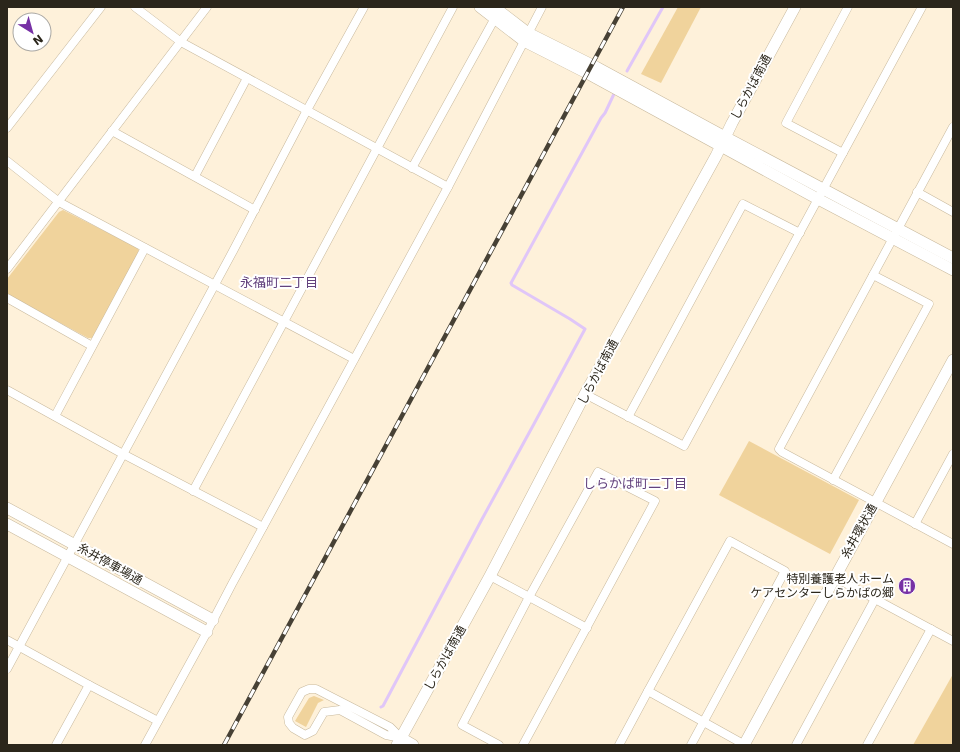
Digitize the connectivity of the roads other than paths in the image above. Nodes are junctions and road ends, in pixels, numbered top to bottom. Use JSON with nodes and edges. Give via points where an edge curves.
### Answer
{"nodes":[{"id":1,"x":101,"y":7,"type":"edge"},
{"id":2,"x":135,"y":7,"type":"edge"},
{"id":3,"x":207,"y":7,"type":"edge"},
{"id":4,"x":364,"y":7,"type":"edge"},
{"id":5,"x":453,"y":7,"type":"edge"},
{"id":6,"x":480,"y":7,"type":"edge"},
{"id":7,"x":542,"y":7,"type":"edge"},
{"id":8,"x":795,"y":7,"type":"edge"},
{"id":9,"x":848,"y":7,"type":"edge"},
{"id":10,"x":922,"y":7,"type":"edge"},
{"id":11,"x":494,"y":13,"type":"edge"},
{"id":12,"x":526,"y":37,"type":"junction"},
{"id":13,"x":181,"y":42,"type":"junction"},
{"id":14,"x":247,"y":78,"type":"junction"},
{"id":15,"x":307,"y":110,"type":"junction"},
{"id":16,"x":953,"y":127,"type":"edge"},
{"id":17,"x":7,"y":128,"type":"edge"},
{"id":18,"x":112,"y":131,"type":"junction"},
{"id":19,"x":723,"y":142,"type":"junction"},
{"id":20,"x":377,"y":149,"type":"junction"},
{"id":21,"x":843,"y":153,"type":"junction"},
{"id":22,"x":7,"y":161,"type":"edge"},
{"id":23,"x":412,"y":168,"type":"junction"},
{"id":24,"x":195,"y":176,"type":"junction"},
{"id":25,"x":448,"y":187,"type":"junction"},
{"id":26,"x":917,"y":192,"type":"junction"},
{"id":27,"x":821,"y":194,"type":"junction"},
{"id":28,"x":59,"y":202,"type":"junction"},
{"id":29,"x":255,"y":210,"type":"junction"},
{"id":30,"x":953,"y":212,"type":"edge"},
{"id":31,"x":898,"y":229,"type":"junction"},
{"id":32,"x":800,"y":233,"type":"junction"},
{"id":33,"x":892,"y":239,"type":"junction"},
{"id":34,"x":145,"y":248,"type":"junction"},
{"id":35,"x":953,"y":258,"type":"edge"},
{"id":36,"x":7,"y":269,"type":"edge"},
{"id":37,"x":953,"y":270,"type":"edge"},
{"id":38,"x":873,"y":275,"type":"junction"},
{"id":39,"x":215,"y":285,"type":"junction"},
{"id":40,"x":7,"y":298,"type":"edge"},
{"id":41,"x":284,"y":322,"type":"junction"},
{"id":42,"x":92,"y":346,"type":"junction"},
{"id":43,"x":354,"y":359,"type":"junction"},
{"id":44,"x":953,"y":360,"type":"edge"},
{"id":45,"x":7,"y":390,"type":"edge"},
{"id":46,"x":586,"y":394,"type":"junction"},
{"id":47,"x":55,"y":416,"type":"junction"},
{"id":48,"x":628,"y":417,"type":"junction"},
{"id":49,"x":123,"y":454,"type":"junction"},
{"id":50,"x":953,"y":454,"type":"edge"},
{"id":51,"x":832,"y":480,"type":"junction"},
{"id":52,"x":193,"y":491,"type":"junction"},
{"id":53,"x":875,"y":503,"type":"junction"},
{"id":54,"x":7,"y":508,"type":"edge"},
{"id":55,"x":7,"y":524,"type":"edge"},
{"id":56,"x":915,"y":524,"type":"junction"},
{"id":57,"x":263,"y":527,"type":"junction"},
{"id":58,"x":74,"y":544,"type":"junction"},
{"id":59,"x":953,"y":544,"type":"edge"},
{"id":60,"x":67,"y":557,"type":"junction"},
{"id":61,"x":490,"y":576,"type":"junction"},
{"id":62,"x":834,"y":577,"type":"junction"},
{"id":63,"x":529,"y":597,"type":"junction"},
{"id":64,"x":875,"y":599,"type":"junction"},
{"id":65,"x":213,"y":620,"type":"junction"},
{"id":66,"x":587,"y":628,"type":"junction"},
{"id":67,"x":931,"y":629,"type":"junction"},
{"id":68,"x":207,"y":632,"type":"junction"},
{"id":69,"x":7,"y":640,"type":"edge"},
{"id":70,"x":953,"y":641,"type":"edge"},
{"id":71,"x":20,"y":646,"type":"junction"},
{"id":72,"x":7,"y":669,"type":"edge"},
{"id":73,"x":89,"y":685,"type":"junction"},
{"id":74,"x":648,"y":691,"type":"junction"},
{"id":75,"x":158,"y":721,"type":"junction"},
{"id":76,"x":704,"y":721,"type":"junction"},
{"id":77,"x":399,"y":742,"type":"edge"},
{"id":78,"x":56,"y":745,"type":"edge"},
{"id":79,"x":145,"y":745,"type":"edge"},
{"id":80,"x":413,"y":745,"type":"edge"},
{"id":81,"x":499,"y":745,"type":"edge"},
{"id":82,"x":523,"y":745,"type":"edge"},
{"id":83,"x":619,"y":745,"type":"edge"},
{"id":84,"x":691,"y":745,"type":"edge"},
{"id":85,"x":744,"y":745,"type":"edge"},
{"id":86,"x":796,"y":745,"type":"edge"},
{"id":87,"x":867,"y":745,"type":"edge"}],
"edges":[{"from":1,"to":17,"type":"street"},
{"from":2,"to":13,"type":"street"},
{"from":3,"to":13,"type":"street"},
{"from":4,"to":15,"type":"street"},
{"from":5,"to":20,"type":"street"},
{"from":6,"to":11,"type":"street"},
{"from":7,"to":12,"type":"street"},
{"from":8,"to":19,"type":"street","name":"しらかば南通"},
{"from":9,"to":21,"type":"street","via":[[786,123]]},
{"from":10,"to":21,"type":"street"},
{"from":11,"to":12,"type":"street"},
{"from":11,"to":23,"type":"street"},
{"from":12,"to":19,"type":"street","via":[[542,40],[596,67]]},
{"from":12,"to":25,"type":"street"},
{"from":13,"to":14,"type":"street"},
{"from":13,"to":18,"type":"street"},
{"from":14,"to":15,"type":"street"},
{"from":14,"to":24,"type":"street"},
{"from":15,"to":20,"type":"street"},
{"from":15,"to":29,"type":"street"},
{"from":16,"to":26,"type":"street"},
{"from":18,"to":24,"type":"street"},
{"from":18,"to":28,"type":"street"},
{"from":19,"to":27,"type":"street"},
{"from":19,"to":46,"type":"street","name":"しらかば南通"},
{"from":20,"to":23,"type":"street"},
{"from":20,"to":41,"type":"street"},
{"from":21,"to":27,"type":"street"},
{"from":22,"to":28,"type":"street"},
{"from":23,"to":25,"type":"street"},
{"from":24,"to":29,"type":"street"},
{"from":25,"to":43,"type":"street"},
{"from":26,"to":30,"type":"street"},
{"from":26,"to":31,"type":"street"},
{"from":27,"to":31,"type":"street"},
{"from":27,"to":32,"type":"street"},
{"from":27,"to":33,"type":"street"},
{"from":28,"to":34,"type":"street"},
{"from":28,"to":36,"type":"street"},
{"from":29,"to":39,"type":"street"},
{"from":31,"to":33,"type":"street"},
{"from":31,"to":35,"type":"street"},
{"from":32,"to":48,"type":"street","via":[[684,446]]},
{"from":32,"to":48,"type":"street","via":[[743,204]]},
{"from":33,"to":37,"type":"street"},
{"from":33,"to":38,"type":"street"},
{"from":34,"to":39,"type":"street"},
{"from":34,"to":42,"type":"street"},
{"from":38,"to":51,"type":"street","via":[[779,450]]},
{"from":38,"to":51,"type":"street","via":[[929,304]]},
{"from":39,"to":41,"type":"street"},
{"from":39,"to":49,"type":"street"},
{"from":40,"to":42,"type":"street"},
{"from":41,"to":43,"type":"street"},
{"from":41,"to":52,"type":"street"},
{"from":42,"to":47,"type":"street"},
{"from":43,"to":57,"type":"street"},
{"from":44,"to":53,"type":"street","name":"糸井環状通"},
{"from":45,"to":47,"type":"street"},
{"from":46,"to":48,"type":"street"},
{"from":46,"to":61,"type":"street","name":"しらかば南通"},
{"from":47,"to":49,"type":"street"},
{"from":49,"to":52,"type":"street"},
{"from":49,"to":58,"type":"street"},
{"from":50,"to":56,"type":"street"},
{"from":51,"to":53,"type":"street"},
{"from":52,"to":57,"type":"street"},
{"from":53,"to":56,"type":"street"},
{"from":53,"to":62,"type":"street","name":"糸井環状通"},
{"from":54,"to":58,"type":"street","name":"糸井停車場通"},
{"from":55,"to":60,"type":"street","name":"糸井停車場通"},
{"from":56,"to":59,"type":"street"},
{"from":57,"to":65,"type":"street"},
{"from":58,"to":60,"type":"street"},
{"from":58,"to":65,"type":"street","name":"糸井停車場通"},
{"from":60,"to":68,"type":"street","name":"糸井停車場通"},
{"from":60,"to":71,"type":"street"},
{"from":61,"to":63,"type":"street"},
{"from":61,"to":77,"type":"street","name":"しらかば南通"},
{"from":62,"to":64,"type":"street"},
{"from":62,"to":85,"type":"street","name":"糸井環状通"},
{"from":63,"to":66,"type":"street"},
{"from":63,"to":66,"type":"street","via":[[598,472],[655,501]]},
{"from":63,"to":81,"type":"street","via":[[462,725]]},
{"from":64,"to":67,"type":"street"},
{"from":64,"to":86,"type":"street"},
{"from":65,"to":68,"type":"street"},
{"from":66,"to":82,"type":"street"},
{"from":67,"to":70,"type":"street"},
{"from":67,"to":87,"type":"street"},
{"from":68,"to":75,"type":"street"},
{"from":69,"to":71,"type":"street"},
{"from":71,"to":72,"type":"street"},
{"from":71,"to":73,"type":"street"},
{"from":73,"to":75,"type":"street"},
{"from":73,"to":78,"type":"street"},
{"from":74,"to":76,"type":"street"},
{"from":74,"to":76,"type":"street","via":[[730,541],[785,571]]},
{"from":74,"to":83,"type":"street"},
{"from":75,"to":79,"type":"street"},
{"from":76,"to":84,"type":"street"},
{"from":76,"to":85,"type":"street"},
{"from":77,"to":77,"type":"street","via":[[340,710],[324,712],[313,731],[305,735],[293,728],[288,717],[302,692],[316,689],[390,727]]},
{"from":77,"to":80,"type":"street"}]}
